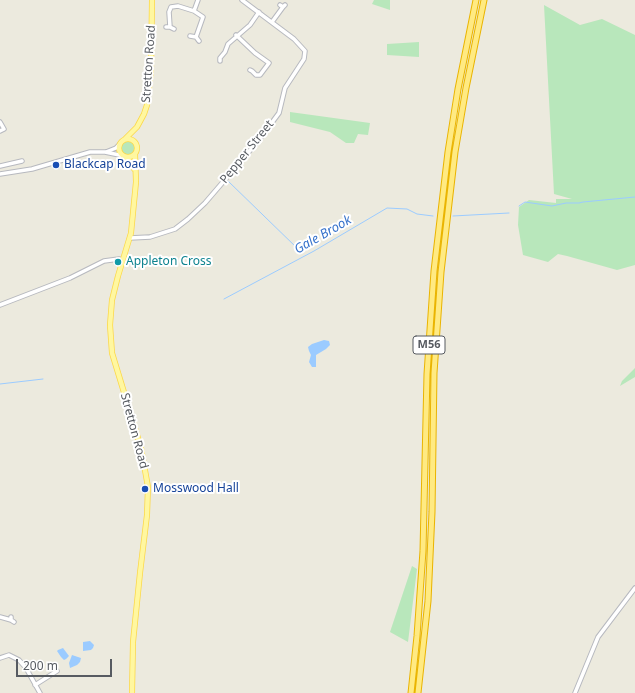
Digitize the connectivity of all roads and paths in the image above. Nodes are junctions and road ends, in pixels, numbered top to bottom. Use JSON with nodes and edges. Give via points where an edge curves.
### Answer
{"nodes":[{"id":1,"x":152,"y":0,"type":"edge"},
{"id":2,"x":198,"y":0,"type":"edge"},
{"id":3,"x":242,"y":0,"type":"edge"},
{"id":4,"x":476,"y":0,"type":"edge"},
{"id":5,"x":484,"y":0,"type":"edge"},
{"id":6,"x":248,"y":1,"type":"edge"},
{"id":7,"x":282,"y":5,"type":"dead end"},
{"id":8,"x":194,"y":11,"type":"junction"},
{"id":9,"x":259,"y":12,"type":"junction"},
{"id":10,"x":272,"y":22,"type":"junction"},
{"id":11,"x":170,"y":28,"type":"dead end"},
{"id":12,"x":236,"y":35,"type":"junction"},
{"id":13,"x":190,"y":36,"type":"dead end"},
{"id":14,"x":196,"y":37,"type":"junction"},
{"id":15,"x":199,"y":41,"type":"dead end"},
{"id":16,"x":220,"y":62,"type":"dead end"},
{"id":17,"x":250,"y":70,"type":"dead end"},
{"id":18,"x":0,"y":122,"type":"edge"},
{"id":19,"x":137,"y":127,"type":"junction"},
{"id":20,"x":2,"y":130,"type":"edge"},
{"id":21,"x":125,"y":139,"type":"junction"},
{"id":22,"x":135,"y":142,"type":"junction"},
{"id":23,"x":120,"y":144,"type":"junction"},
{"id":24,"x":105,"y":152,"type":"junction"},
{"id":25,"x":135,"y":154,"type":"junction"},
{"id":26,"x":125,"y":156,"type":"junction"},
{"id":27,"x":22,"y":161,"type":"dead end"},
{"id":28,"x":0,"y":166,"type":"edge"},
{"id":29,"x":135,"y":173,"type":"junction"},
{"id":30,"x":0,"y":174,"type":"edge"},
{"id":31,"x":130,"y":238,"type":"junction"},
{"id":32,"x":123,"y":260,"type":"junction"},
{"id":33,"x":0,"y":304,"type":"edge"},
{"id":34,"x":635,"y":588,"type":"edge"},
{"id":35,"x":0,"y":617,"type":"edge"},
{"id":36,"x":12,"y":620,"type":"dead end"},
{"id":37,"x":0,"y":658,"type":"edge"},
{"id":38,"x":57,"y":671,"type":"dead end"},
{"id":39,"x":36,"y":685,"type":"junction"},
{"id":40,"x":40,"y":693,"type":"edge"},
{"id":41,"x":132,"y":693,"type":"edge"},
{"id":42,"x":411,"y":693,"type":"edge"},
{"id":43,"x":418,"y":693,"type":"edge"},
{"id":44,"x":575,"y":693,"type":"edge"}],
"edges":[{"from":1,"to":19,"type":"main road","name":"Stretton Road","via":[[150,77],[144,114]]},
{"from":2,"to":8,"type":"street"},
{"from":3,"to":6,"type":"street","name":"Pepper Street"},
{"from":4,"to":42,"type":"highway","number":"M56","via":[[448,152],[434,271],[427,374],[423,551]]},
{"from":5,"to":43,"type":"highway","number":"M56","via":[[461,115],[441,272],[434,373],[428,601]]},
{"from":6,"to":9,"type":"street","name":"Pepper Street"},
{"from":7,"to":10,"type":"street"},
{"from":8,"to":11,"type":"street","via":[[178,6],[171,7]]},
{"from":8,"to":14,"type":"street","via":[[203,17]]},
{"from":9,"to":10,"type":"street","name":"Pepper Street"},
{"from":9,"to":12,"type":"street","via":[[250,25]]},
{"from":10,"to":31,"type":"street","name":"Pepper Street","via":[[299,43],[306,55],[285,88],[279,113],[209,199],[182,224],[159,235]]},
{"from":12,"to":16,"type":"street","via":[[228,44]]},
{"from":12,"to":17,"type":"street","via":[[254,53],[269,63],[260,77]]},
{"from":13,"to":14,"type":"street"},
{"from":14,"to":15,"type":"street"},
{"from":18,"to":20,"type":"street"},
{"from":19,"to":21,"type":"main road","name":"Stretton Road"},
{"from":19,"to":22,"type":"main road","name":"Stretton Road"},
{"from":21,"to":22,"type":"main road"},
{"from":21,"to":23,"type":"main road"},
{"from":22,"to":25,"type":"main road"},
{"from":23,"to":24,"type":"street"},
{"from":23,"to":26,"type":"main road","via":[[120,152]]},
{"from":24,"to":26,"type":"street"},
{"from":24,"to":30,"type":"street","via":[[90,152],[32,169]]},
{"from":25,"to":26,"type":"main road"},
{"from":25,"to":29,"type":"main road","name":"Stretton Road"},
{"from":26,"to":29,"type":"main road","via":[[131,162]]},
{"from":27,"to":28,"type":"street"},
{"from":29,"to":31,"type":"main road","name":"Stretton Road"},
{"from":31,"to":32,"type":"main road","name":"Stretton Road"},
{"from":32,"to":33,"type":"street","via":[[104,261],[70,278]]},
{"from":32,"to":41,"type":"main road","name":"Stretton Road","via":[[112,300],[110,341],[116,369],[144,458],[148,500],[135,619]]},
{"from":34,"to":44,"type":"street","via":[[598,637]]},
{"from":35,"to":36,"type":"street"},
{"from":37,"to":39,"type":"street","via":[[8,655],[19,660]]},
{"from":38,"to":39,"type":"street"},
{"from":39,"to":40,"type":"street"}]}
